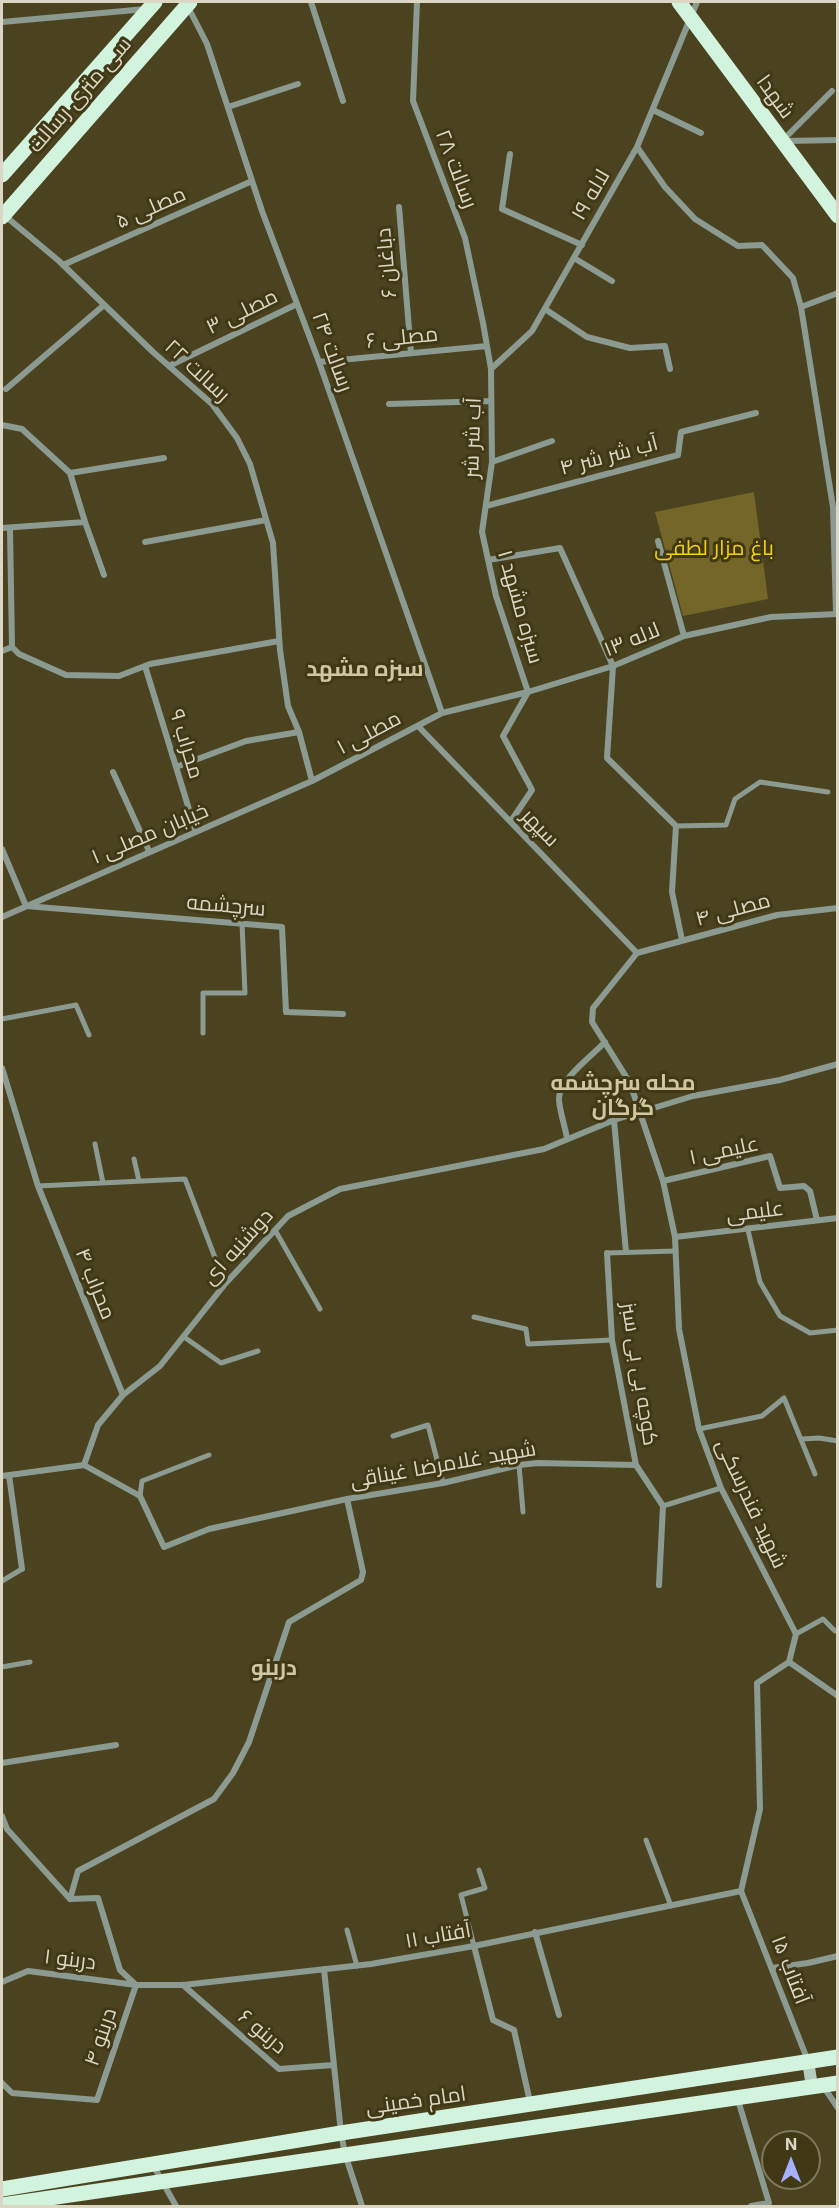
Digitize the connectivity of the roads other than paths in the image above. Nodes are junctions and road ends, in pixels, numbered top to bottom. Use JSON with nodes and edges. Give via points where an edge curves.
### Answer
{"nodes":[{"id":1,"x":310,"y":2,"type":"edge"},
{"id":2,"x":417,"y":2,"type":"edge"},
{"id":3,"x":679,"y":2,"type":"edge"},
{"id":4,"x":697,"y":2,"type":"edge"},
{"id":5,"x":188,"y":3,"type":"edge"},
{"id":6,"x":152,"y":5,"type":"edge"},
{"id":7,"x":691,"y":18,"type":"junction"},
{"id":8,"x":2,"y":22,"type":"edge"},
{"id":9,"x":298,"y":84,"type":"dead end"},
{"id":10,"x":832,"y":91,"type":"dead end"},
{"id":11,"x":343,"y":101,"type":"dead end"},
{"id":12,"x":228,"y":106,"type":"junction"},
{"id":13,"x":653,"y":110,"type":"junction"},
{"id":14,"x":701,"y":134,"type":"dead end"},
{"id":15,"x":837,"y":140,"type":"edge"},
{"id":16,"x":782,"y":141,"type":"junction"},
{"id":17,"x":637,"y":147,"type":"junction"},
{"id":18,"x":510,"y":154,"type":"dead end"},
{"id":19,"x":2,"y":175,"type":"edge"},
{"id":20,"x":252,"y":181,"type":"junction"},
{"id":21,"x":399,"y":207,"type":"dead end"},
{"id":22,"x":2,"y":216,"type":"edge"},
{"id":23,"x":837,"y":216,"type":"edge"},
{"id":24,"x":582,"y":245,"type":"junction"},
{"id":25,"x":574,"y":258,"type":"junction"},
{"id":26,"x":63,"y":265,"type":"junction"},
{"id":27,"x":612,"y":281,"type":"dead end"},
{"id":28,"x":837,"y":293,"type":"edge"},
{"id":29,"x":104,"y":304,"type":"junction"},
{"id":30,"x":297,"y":304,"type":"junction"},
{"id":31,"x":801,"y":307,"type":"junction"},
{"id":32,"x":545,"y":309,"type":"junction"},
{"id":33,"x":487,"y":346,"type":"junction"},
{"id":34,"x":411,"y":353,"type":"junction"},
{"id":35,"x":319,"y":362,"type":"junction"},
{"id":36,"x":169,"y":366,"type":"junction"},
{"id":37,"x":491,"y":369,"type":"junction"},
{"id":38,"x":670,"y":369,"type":"dead end"},
{"id":39,"x":6,"y":389,"type":"dead end"},
{"id":40,"x":491,"y":401,"type":"junction"},
{"id":41,"x":389,"y":404,"type":"dead end"},
{"id":42,"x":756,"y":413,"type":"dead end"},
{"id":43,"x":2,"y":425,"type":"edge"},
{"id":44,"x":552,"y":441,"type":"dead end"},
{"id":45,"x":164,"y":458,"type":"dead end"},
{"id":46,"x":492,"y":462,"type":"junction"},
{"id":47,"x":70,"y":473,"type":"junction"},
{"id":48,"x":834,"y":496,"type":"edge"},
{"id":49,"x":486,"y":506,"type":"junction"},
{"id":50,"x":266,"y":520,"type":"junction"},
{"id":51,"x":85,"y":522,"type":"junction"},
{"id":52,"x":2,"y":528,"type":"edge"},
{"id":53,"x":10,"y":529,"type":"junction"},
{"id":54,"x":482,"y":532,"type":"joint"},
{"id":55,"x":145,"y":542,"type":"dead end"},
{"id":56,"x":658,"y":542,"type":"dead end"},
{"id":57,"x":488,"y":560,"type":"junction"},
{"id":58,"x":104,"y":575,"type":"dead end"},
{"id":59,"x":837,"y":614,"type":"edge"},
{"id":60,"x":684,"y":636,"type":"junction"},
{"id":61,"x":279,"y":641,"type":"junction"},
{"id":62,"x":12,"y":647,"type":"junction"},
{"id":63,"x":2,"y":651,"type":"edge"},
{"id":64,"x":145,"y":666,"type":"junction"},
{"id":65,"x":614,"y":666,"type":"junction"},
{"id":66,"x":528,"y":692,"type":"junction"},
{"id":67,"x":442,"y":713,"type":"junction"},
{"id":68,"x":418,"y":726,"type":"junction"},
{"id":69,"x":299,"y":732,"type":"junction"},
{"id":70,"x":176,"y":767,"type":"junction"},
{"id":71,"x":113,"y":772,"type":"dead end"},
{"id":72,"x":312,"y":781,"type":"junction"},
{"id":73,"x":828,"y":792,"type":"dead end"},
{"id":74,"x":511,"y":821,"type":"junction"},
{"id":75,"x":676,"y":826,"type":"junction"},
{"id":76,"x":196,"y":832,"type":"junction"},
{"id":77,"x":2,"y":849,"type":"edge"},
{"id":78,"x":149,"y":851,"type":"junction"},
{"id":79,"x":27,"y":906,"type":"junction"},
{"id":80,"x":837,"y":908,"type":"edge"},
{"id":81,"x":2,"y":917,"type":"edge"},
{"id":82,"x":242,"y":923,"type":"junction"},
{"id":83,"x":682,"y":940,"type":"junction"},
{"id":84,"x":637,"y":953,"type":"junction"},
{"id":85,"x":343,"y":1014,"type":"dead end"},
{"id":86,"x":2,"y":1019,"type":"edge"},
{"id":87,"x":203,"y":1033,"type":"dead end"},
{"id":88,"x":89,"y":1035,"type":"dead end"},
{"id":89,"x":605,"y":1042,"type":"junction"},
{"id":90,"x":837,"y":1064,"type":"edge"},
{"id":91,"x":2,"y":1068,"type":"edge"},
{"id":92,"x":639,"y":1112,"type":"junction"},
{"id":93,"x":614,"y":1120,"type":"junction"},
{"id":94,"x":567,"y":1138,"type":"junction"},
{"id":95,"x":95,"y":1144,"type":"dead end"},
{"id":96,"x":134,"y":1159,"type":"dead end"},
{"id":97,"x":139,"y":1181,"type":"junction"},
{"id":98,"x":663,"y":1181,"type":"junction"},
{"id":99,"x":103,"y":1183,"type":"junction"},
{"id":100,"x":38,"y":1186,"type":"junction"},
{"id":101,"x":837,"y":1218,"type":"edge"},
{"id":102,"x":817,"y":1220,"type":"junction"},
{"id":103,"x":275,"y":1230,"type":"junction"},
{"id":104,"x":748,"y":1230,"type":"junction"},
{"id":105,"x":675,"y":1237,"type":"junction"},
{"id":106,"x":676,"y":1251,"type":"junction"},
{"id":107,"x":626,"y":1252,"type":"junction"},
{"id":108,"x":607,"y":1253,"type":"joint"},
{"id":109,"x":225,"y":1284,"type":"junction"},
{"id":110,"x":321,"y":1310,"type":"dead end"},
{"id":111,"x":474,"y":1317,"type":"dead end"},
{"id":112,"x":837,"y":1330,"type":"edge"},
{"id":113,"x":184,"y":1337,"type":"junction"},
{"id":114,"x":612,"y":1340,"type":"junction"},
{"id":115,"x":258,"y":1351,"type":"dead end"},
{"id":116,"x":123,"y":1395,"type":"junction"},
{"id":117,"x":699,"y":1429,"type":"junction"},
{"id":118,"x":393,"y":1436,"type":"dead end"},
{"id":119,"x":802,"y":1439,"type":"junction"},
{"id":120,"x":837,"y":1441,"type":"edge"},
{"id":121,"x":209,"y":1455,"type":"dead end"},
{"id":122,"x":84,"y":1465,"type":"junction"},
{"id":123,"x":519,"y":1465,"type":"junction"},
{"id":124,"x":636,"y":1465,"type":"junction"},
{"id":125,"x":815,"y":1474,"type":"dead end"},
{"id":126,"x":9,"y":1475,"type":"junction"},
{"id":127,"x":2,"y":1476,"type":"edge"},
{"id":128,"x":443,"y":1483,"type":"junction"},
{"id":129,"x":721,"y":1488,"type":"junction"},
{"id":130,"x":140,"y":1496,"type":"junction"},
{"id":131,"x":347,"y":1499,"type":"junction"},
{"id":132,"x":663,"y":1506,"type":"junction"},
{"id":133,"x":523,"y":1512,"type":"dead end"},
{"id":134,"x":22,"y":1569,"type":"joint"},
{"id":135,"x":2,"y":1581,"type":"edge"},
{"id":136,"x":659,"y":1586,"type":"dead end"},
{"id":137,"x":837,"y":1631,"type":"edge"},
{"id":138,"x":796,"y":1634,"type":"junction"},
{"id":139,"x":30,"y":1662,"type":"dead end"},
{"id":140,"x":789,"y":1662,"type":"junction"},
{"id":141,"x":2,"y":1667,"type":"edge"},
{"id":142,"x":837,"y":1696,"type":"edge"},
{"id":143,"x":116,"y":1745,"type":"dead end"},
{"id":144,"x":2,"y":1763,"type":"edge"},
{"id":145,"x":2,"y":1816,"type":"edge"},
{"id":146,"x":646,"y":1840,"type":"dead end"},
{"id":147,"x":479,"y":1870,"type":"dead end"},
{"id":148,"x":741,"y":1892,"type":"junction"},
{"id":149,"x":70,"y":1899,"type":"junction"},
{"id":150,"x":671,"y":1906,"type":"junction"},
{"id":151,"x":347,"y":1930,"type":"dead end"},
{"id":152,"x":535,"y":1932,"type":"junction"},
{"id":153,"x":474,"y":1946,"type":"junction"},
{"id":154,"x":837,"y":1956,"type":"edge"},
{"id":155,"x":357,"y":1966,"type":"junction"},
{"id":156,"x":772,"y":1968,"type":"junction"},
{"id":157,"x":324,"y":1969,"type":"junction"},
{"id":158,"x":2,"y":1982,"type":"edge"},
{"id":159,"x":136,"y":1985,"type":"junction"},
{"id":160,"x":183,"y":1985,"type":"junction"},
{"id":161,"x":559,"y":2015,"type":"dead end"},
{"id":162,"x":837,"y":2057,"type":"edge"},
{"id":163,"x":808,"y":2061,"type":"junction"},
{"id":164,"x":333,"y":2065,"type":"junction"},
{"id":165,"x":2,"y":2083,"type":"edge"},
{"id":166,"x":837,"y":2083,"type":"edge"},
{"id":167,"x":817,"y":2086,"type":"junction"},
{"id":168,"x":737,"y":2097,"type":"junction"},
{"id":169,"x":531,"y":2105,"type":"junction"},
{"id":170,"x":837,"y":2108,"type":"edge"},
{"id":171,"x":341,"y":2133,"type":"junction"},
{"id":172,"x":345,"y":2154,"type":"junction"},
{"id":173,"x":153,"y":2165,"type":"junction"},
{"id":174,"x":160,"y":2181,"type":"junction"},
{"id":175,"x":2,"y":2189,"type":"edge"},
{"id":176,"x":2,"y":2205,"type":"edge"},
{"id":177,"x":176,"y":2206,"type":"edge"},
{"id":178,"x":362,"y":2206,"type":"edge"},
{"id":179,"x":752,"y":2206,"type":"edge"}],
"edges":[{"from":1,"to":11,"type":"street"},
{"from":2,"to":33,"type":"street","name":"۲۸ رسالت","via":[[413,101],[465,238]]},
{"from":3,"to":7,"type":"main road","name":"شهدا"},
{"from":4,"to":7,"type":"street","name":"۱۹ لاله"},
{"from":5,"to":12,"type":"street","name":"۲۴ رسالت"},
{"from":5,"to":22,"type":"main road","name":"سی متری رسالت"},
{"from":6,"to":8,"type":"street"},
{"from":6,"to":19,"type":"main road","name":"سی متری رسالت"},
{"from":7,"to":13,"type":"street","name":"۱۹ لاله"},
{"from":7,"to":16,"type":"main road","name":"شهدا"},
{"from":9,"to":12,"type":"street"},
{"from":10,"to":16,"type":"street"},
{"from":12,"to":20,"type":"street","name":"۲۴ رسالت"},
{"from":13,"to":14,"type":"street"},
{"from":13,"to":17,"type":"street","name":"۱۹ لاله"},
{"from":15,"to":16,"type":"street"},
{"from":16,"to":23,"type":"main road","name":"شهدا"},
{"from":17,"to":24,"type":"street","name":"۱۹ لاله"},
{"from":17,"to":31,"type":"street","via":[[665,188],[695,219],[738,246],[762,244],[793,278]]},
{"from":18,"to":24,"type":"street","via":[[502,209]]},
{"from":20,"to":26,"type":"street","name":"۵ مصلی"},
{"from":20,"to":30,"type":"street","name":"۲۴ رسالت"},
{"from":21,"to":34,"type":"street","name":"۶ دباغان"},
{"from":22,"to":26,"type":"street","name":"۲۲ رسالت"},
{"from":24,"to":25,"type":"street","name":"۱۹ لاله"},
{"from":25,"to":27,"type":"street"},
{"from":25,"to":32,"type":"street","name":"۱۹ لاله"},
{"from":26,"to":29,"type":"street","name":"۲۲ رسالت"},
{"from":28,"to":31,"type":"street"},
{"from":29,"to":36,"type":"street","name":"۲۲ رسالت"},
{"from":29,"to":39,"type":"street"},
{"from":30,"to":35,"type":"street","name":"۲۴ رسالت"},
{"from":30,"to":36,"type":"street","name":"۳ مصلی"},
{"from":31,"to":48,"type":"street"},
{"from":32,"to":37,"type":"street","name":"۱۹ لاله","via":[[532,331]]},
{"from":32,"to":38,"type":"street","via":[[587,337],[630,348],[665,346]]},
{"from":33,"to":34,"type":"street","name":"۶ مصلی"},
{"from":33,"to":37,"type":"street","name":"آب شر شر"},
{"from":34,"to":35,"type":"street","name":"۶ مصلی"},
{"from":35,"to":67,"type":"street","name":"۲۴ رسالت"},
{"from":36,"to":50,"type":"street","name":"۲۲ رسالت","via":[[213,404],[237,438],[250,464]]},
{"from":37,"to":40,"type":"street","name":"آب شر شر"},
{"from":40,"to":41,"type":"street"},
{"from":40,"to":46,"type":"street","name":"آب شر شر"},
{"from":42,"to":49,"type":"street","name":"۴ آب شر شر","via":[[681,432],[678,455]]},
{"from":43,"to":47,"type":"street","via":[[22,429]]},
{"from":44,"to":46,"type":"street"},
{"from":45,"to":47,"type":"street"},
{"from":46,"to":49,"type":"street","name":"آب شر شر"},
{"from":47,"to":51,"type":"street"},
{"from":48,"to":59,"type":"street"},
{"from":49,"to":54,"type":"street","name":"آب شر شر"},
{"from":50,"to":55,"type":"street"},
{"from":50,"to":61,"type":"street","name":"۲۲ رسالت","via":[[273,543]]},
{"from":51,"to":53,"type":"street"},
{"from":51,"to":58,"type":"street"},
{"from":52,"to":53,"type":"street"},
{"from":53,"to":62,"type":"street"},
{"from":54,"to":57,"type":"street","name":"۱ سبزه مشهد"},
{"from":56,"to":60,"type":"street"},
{"from":57,"to":65,"type":"street","via":[[560,548]]},
{"from":57,"to":66,"type":"street","name":"۱ سبزه مشهد"},
{"from":59,"to":60,"type":"street","name":"لاله ۱۳","via":[[771,617]]},
{"from":60,"to":65,"type":"street","name":"لاله ۱۳"},
{"from":61,"to":64,"type":"street"},
{"from":61,"to":69,"type":"street","name":"۲۲ رسالت","via":[[288,706]]},
{"from":62,"to":63,"type":"street"},
{"from":62,"to":64,"type":"street","via":[[66,675],[119,676]]},
{"from":64,"to":70,"type":"street","name":"۹ محراب"},
{"from":65,"to":66,"type":"street","name":"لاله ۱۳"},
{"from":65,"to":75,"type":"street","via":[[607,758]]},
{"from":66,"to":67,"type":"street","name":"لاله ۱۳"},
{"from":66,"to":74,"type":"street","via":[[503,736],[532,790]]},
{"from":67,"to":68,"type":"street","name":"۱ مصلی"},
{"from":68,"to":72,"type":"street","name":"۱ مصلی"},
{"from":68,"to":74,"type":"street","name":"سپهر"},
{"from":69,"to":70,"type":"street","via":[[246,741]]},
{"from":69,"to":72,"type":"street","name":"۲۲ رسالت"},
{"from":70,"to":76,"type":"street","name":"۹ محراب"},
{"from":71,"to":78,"type":"street"},
{"from":72,"to":76,"type":"street","name":"خیابان مصلی ۱"},
{"from":73,"to":75,"type":"street","via":[[760,782],[735,799],[726,825]]},
{"from":74,"to":84,"type":"street","name":"سپهر"},
{"from":75,"to":83,"type":"street","via":[[672,892]]},
{"from":76,"to":78,"type":"street","name":"خیابان مصلی ۱"},
{"from":77,"to":79,"type":"street"},
{"from":78,"to":79,"type":"street","name":"خیابان مصلی ۱"},
{"from":79,"to":81,"type":"street","name":"خیابان مصلی ۱"},
{"from":79,"to":82,"type":"street","name":"سرچشمه"},
{"from":80,"to":83,"type":"street","name":"۴ مصلی","via":[[777,915]]},
{"from":82,"to":85,"type":"street","name":"سرچشمه","via":[[282,927],[286,1012]]},
{"from":82,"to":87,"type":"street","via":[[245,993],[203,993]]},
{"from":83,"to":84,"type":"street","name":"۴ مصلی"},
{"from":84,"to":89,"type":"street","name":"شهید فندرسکی","via":[[593,1008],[592,1022]]},
{"from":86,"to":88,"type":"street","via":[[76,1005]]},
{"from":89,"to":92,"type":"street","name":"شهید فندرسکی","via":[[630,1083]]},
{"from":89,"to":94,"type":"street","via":[[562,1088],[559,1099]]},
{"from":90,"to":92,"type":"street"},
{"from":91,"to":100,"type":"street","name":"۴ محراب"},
{"from":92,"to":93,"type":"street","name":"دوشنبه ای"},
{"from":92,"to":98,"type":"street","name":"شهید فندرسکی"},
{"from":93,"to":94,"type":"street","name":"دوشنبه ای"},
{"from":93,"to":107,"type":"street"},
{"from":94,"to":103,"type":"street","name":"دوشنبه ای","via":[[544,1149],[340,1189],[288,1216]]},
{"from":95,"to":99,"type":"street"},
{"from":96,"to":97,"type":"street"},
{"from":97,"to":99,"type":"street"},
{"from":97,"to":109,"type":"street","via":[[185,1179]]},
{"from":98,"to":102,"type":"street","name":"۱ علیمی","via":[[770,1156],[780,1188],[804,1186],[810,1191]]},
{"from":98,"to":105,"type":"street","name":"شهید فندرسکی"},
{"from":99,"to":100,"type":"street"},
{"from":100,"to":116,"type":"street","name":"۴ محراب"},
{"from":101,"to":102,"type":"street","name":"علیمی"},
{"from":102,"to":104,"type":"street","name":"علیمی"},
{"from":103,"to":109,"type":"street","name":"دوشنبه ای"},
{"from":103,"to":110,"type":"street"},
{"from":104,"to":105,"type":"street","name":"علیمی"},
{"from":104,"to":112,"type":"street","via":[[760,1282],[780,1316],[810,1333]]},
{"from":105,"to":106,"type":"street","name":"شهید فندرسکی"},
{"from":106,"to":107,"type":"street"},
{"from":106,"to":117,"type":"street","name":"شهید فندرسکی","via":[[679,1329]]},
{"from":107,"to":108,"type":"street"},
{"from":108,"to":114,"type":"street","name":"کوچه بی بی سبز"},
{"from":109,"to":113,"type":"street","name":"دوشنبه ای"},
{"from":111,"to":114,"type":"street","via":[[526,1329],[528,1344]]},
{"from":113,"to":115,"type":"street","via":[[221,1362]]},
{"from":113,"to":116,"type":"street","name":"دوشنبه ای","via":[[160,1366]]},
{"from":114,"to":124,"type":"street","name":"کوچه بی بی سبز"},
{"from":116,"to":122,"type":"street","name":"دوشنبه ای","via":[[98,1425]]},
{"from":117,"to":119,"type":"street","via":[[762,1416],[784,1398]]},
{"from":117,"to":129,"type":"street","name":"شهید فندرسکی"},
{"from":118,"to":128,"type":"street","via":[[428,1425]]},
{"from":119,"to":120,"type":"street"},
{"from":119,"to":125,"type":"street"},
{"from":121,"to":130,"type":"street","via":[[142,1481]]},
{"from":122,"to":126,"type":"street"},
{"from":122,"to":130,"type":"street"},
{"from":123,"to":124,"type":"street","name":"شهید غلامرضا غیناقی"},
{"from":123,"to":128,"type":"street","name":"شهید غلامرضا غیناقی"},
{"from":123,"to":133,"type":"street"},
{"from":124,"to":132,"type":"street"},
{"from":126,"to":127,"type":"street"},
{"from":126,"to":134,"type":"street"},
{"from":128,"to":131,"type":"street","name":"شهید غلامرضا غیناقی"},
{"from":129,"to":132,"type":"street"},
{"from":129,"to":138,"type":"street","name":"شهید فندرسکی"},
{"from":130,"to":131,"type":"street","name":"شهید غلامرضا غیناقی","via":[[164,1547],[209,1529]]},
{"from":131,"to":149,"type":"street","via":[[362,1580],[289,1622],[249,1742],[233,1773],[214,1799],[78,1871]]},
{"from":132,"to":136,"type":"street"},
{"from":134,"to":135,"type":"street"},
{"from":137,"to":138,"type":"street","via":[[823,1619]]},
{"from":138,"to":140,"type":"street"},
{"from":139,"to":141,"type":"street"},
{"from":140,"to":142,"type":"street"},
{"from":140,"to":148,"type":"street","via":[[757,1683],[760,1809]]},
{"from":143,"to":144,"type":"street"},
{"from":145,"to":149,"type":"street","via":[[8,1829]]},
{"from":146,"to":150,"type":"street"},
{"from":147,"to":153,"type":"street","via":[[485,1888],[461,1895]]},
{"from":148,"to":150,"type":"street","name":"آفتاب ۱۱"},
{"from":148,"to":156,"type":"street","name":"آفتاب ۱۵"},
{"from":149,"to":159,"type":"street","via":[[98,1898],[120,1970]]},
{"from":150,"to":152,"type":"street","name":"آفتاب ۱۱"},
{"from":151,"to":155,"type":"street"},
{"from":152,"to":153,"type":"street","name":"آفتاب ۱۱"},
{"from":152,"to":161,"type":"street"},
{"from":153,"to":155,"type":"street","name":"آفتاب ۱۱"},
{"from":153,"to":169,"type":"street","via":[[493,2020],[514,2030]]},
{"from":154,"to":156,"type":"street"},
{"from":155,"to":157,"type":"street","name":"آفتاب ۱۱"},
{"from":156,"to":163,"type":"street","name":"آفتاب ۱۵"},
{"from":157,"to":160,"type":"street","name":"آفتاب ۱۱"},
{"from":157,"to":164,"type":"street"},
{"from":158,"to":159,"type":"street","name":"دربنو ۱","via":[[28,1971]]},
{"from":159,"to":160,"type":"street","name":"آفتاب ۱۱"},
{"from":159,"to":165,"type":"street","name":"۴ دربنو","via":[[97,2100],[12,2094]]},
{"from":160,"to":164,"type":"street","name":"۶ دربنو","via":[[279,2069]]},
{"from":162,"to":163,"type":"main road","name":"امام خمینی"},
{"from":163,"to":167,"type":"main road"},
{"from":163,"to":169,"type":"main road","name":"امام خمینی"},
{"from":164,"to":171,"type":"street"},
{"from":166,"to":167,"type":"main road","name":"امام خمینی"},
{"from":167,"to":168,"type":"main road","name":"امام خمینی"},
{"from":167,"to":170,"type":"street"},
{"from":168,"to":172,"type":"main road","name":"امام خمینی"},
{"from":168,"to":179,"type":"street","via":[[769,2203]]},
{"from":169,"to":171,"type":"main road","name":"امام خمینی"},
{"from":171,"to":172,"type":"street"},
{"from":171,"to":173,"type":"main road","name":"امام خمینی"},
{"from":172,"to":174,"type":"main road","name":"امام خمینی"},
{"from":172,"to":178,"type":"street"},
{"from":173,"to":174,"type":"street"},
{"from":173,"to":175,"type":"main road","name":"امام خمینی"},
{"from":174,"to":176,"type":"main road","name":"امام خمینی","via":[[72,2198]]},
{"from":174,"to":177,"type":"street"}]}
